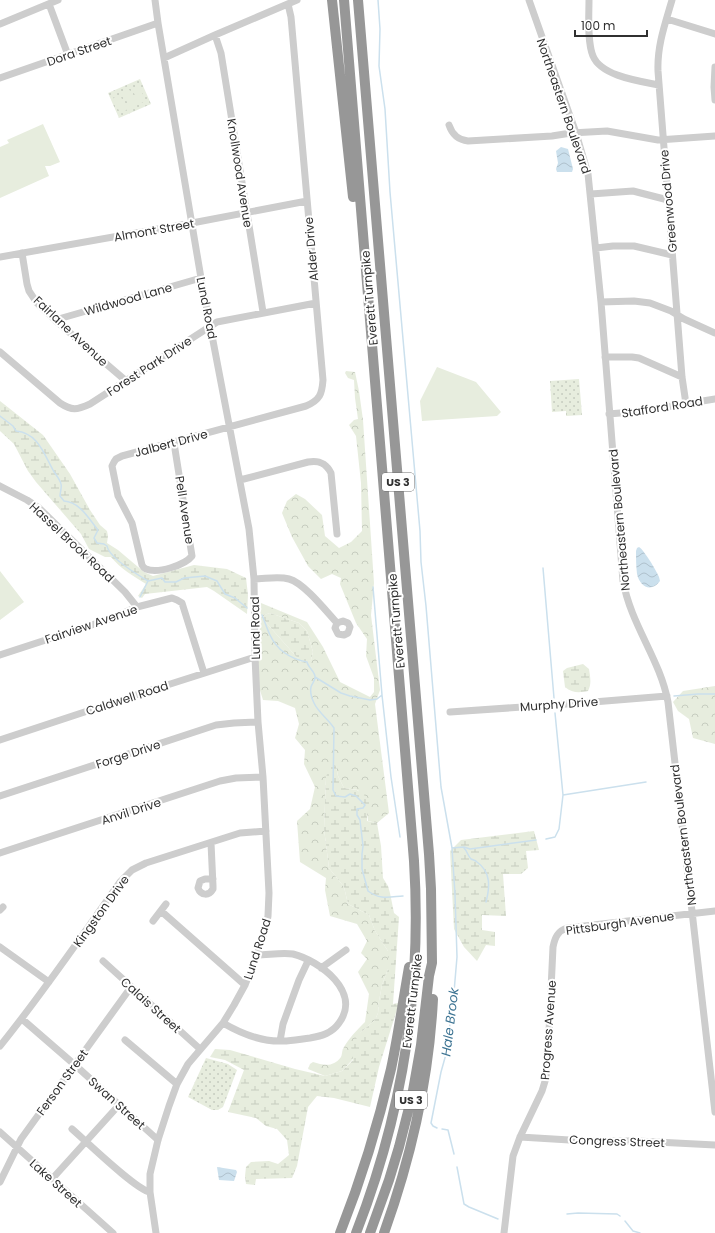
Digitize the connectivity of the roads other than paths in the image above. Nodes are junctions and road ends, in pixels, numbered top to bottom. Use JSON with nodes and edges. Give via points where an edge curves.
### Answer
{"nodes":[{"id":1,"x":58,"y":0,"type":"edge"},
{"id":2,"x":155,"y":0,"type":"edge"},
{"id":3,"x":297,"y":0,"type":"edge"},
{"id":4,"x":332,"y":0,"type":"edge"},
{"id":5,"x":344,"y":0,"type":"edge"},
{"id":6,"x":358,"y":0,"type":"edge"},
{"id":7,"x":364,"y":0,"type":"edge"},
{"id":8,"x":529,"y":0,"type":"edge"},
{"id":9,"x":589,"y":0,"type":"edge"},
{"id":10,"x":672,"y":0,"type":"edge"},
{"id":11,"x":49,"y":4,"type":"junction"},
{"id":12,"x":288,"y":4,"type":"junction"},
{"id":13,"x":667,"y":19,"type":"junction"},
{"id":14,"x":0,"y":24,"type":"edge"},
{"id":15,"x":158,"y":24,"type":"junction"},
{"id":16,"x":715,"y":34,"type":"edge"},
{"id":17,"x":216,"y":35,"type":"junction"},
{"id":18,"x":68,"y":54,"type":"junction"},
{"id":19,"x":164,"y":58,"type":"junction"},
{"id":20,"x":715,"y":67,"type":"edge"},
{"id":21,"x":0,"y":78,"type":"edge"},
{"id":22,"x":365,"y":82,"type":"junction"},
{"id":23,"x":659,"y":85,"type":"junction"},
{"id":24,"x":715,"y":100,"type":"edge"},
{"id":25,"x":449,"y":125,"type":"dead end"},
{"id":26,"x":576,"y":133,"type":"junction"},
{"id":27,"x":715,"y":136,"type":"edge"},
{"id":28,"x":663,"y":139,"type":"junction"},
{"id":29,"x":591,"y":194,"type":"junction"},
{"id":30,"x":668,"y":200,"type":"junction"},
{"id":31,"x":307,"y":201,"type":"junction"},
{"id":32,"x":246,"y":212,"type":"junction"},
{"id":33,"x":192,"y":223,"type":"junction"},
{"id":34,"x":596,"y":248,"type":"junction"},
{"id":35,"x":22,"y":254,"type":"junction"},
{"id":36,"x":672,"y":255,"type":"junction"},
{"id":37,"x":0,"y":257,"type":"edge"},
{"id":38,"x":201,"y":278,"type":"junction"},
{"id":39,"x":600,"y":302,"type":"junction"},
{"id":40,"x":316,"y":303,"type":"junction"},
{"id":41,"x":262,"y":312,"type":"junction"},
{"id":42,"x":677,"y":315,"type":"junction"},
{"id":43,"x":56,"y":320,"type":"junction"},
{"id":44,"x":210,"y":326,"type":"junction"},
{"id":45,"x":715,"y":333,"type":"edge"},
{"id":46,"x":0,"y":352,"type":"edge"},
{"id":47,"x":605,"y":357,"type":"junction"},
{"id":48,"x":682,"y":376,"type":"junction"},
{"id":49,"x":125,"y":380,"type":"junction"},
{"id":50,"x":715,"y":399,"type":"edge"},
{"id":51,"x":376,"y":400,"type":"junction"},
{"id":52,"x":686,"y":404,"type":"junction"},
{"id":53,"x":609,"y":414,"type":"junction"},
{"id":54,"x":229,"y":427,"type":"junction"},
{"id":55,"x":174,"y":442,"type":"junction"},
{"id":56,"x":114,"y":462,"type":"joint"},
{"id":57,"x":240,"y":480,"type":"junction"},
{"id":58,"x":0,"y":486,"type":"edge"},
{"id":59,"x":337,"y":534,"type":"dead end"},
{"id":60,"x":254,"y":579,"type":"junction"},
{"id":61,"x":137,"y":607,"type":"junction"},
{"id":62,"x":337,"y":623,"type":"dead end"},
{"id":63,"x":0,"y":655,"type":"edge"},
{"id":64,"x":255,"y":657,"type":"junction"},
{"id":65,"x":204,"y":673,"type":"junction"},
{"id":66,"x":667,"y":696,"type":"junction"},
{"id":67,"x":450,"y":712,"type":"dead end"},
{"id":68,"x":258,"y":722,"type":"junction"},
{"id":69,"x":0,"y":740,"type":"edge"},
{"id":70,"x":263,"y":777,"type":"junction"},
{"id":71,"x":0,"y":796,"type":"edge"},
{"id":72,"x":266,"y":831,"type":"junction"},
{"id":73,"x":211,"y":843,"type":"junction"},
{"id":74,"x":0,"y":853,"type":"edge"},
{"id":75,"x":213,"y":879,"type":"dead end"},
{"id":76,"x":166,"y":904,"type":"dead end"},
{"id":77,"x":160,"y":911,"type":"junction"},
{"id":78,"x":715,"y":911,"type":"edge"},
{"id":79,"x":692,"y":913,"type":"junction"},
{"id":80,"x":154,"y":921,"type":"dead end"},
{"id":81,"x":416,"y":930,"type":"junction"},
{"id":82,"x":554,"y":941,"type":"joint"},
{"id":83,"x":0,"y":947,"type":"edge"},
{"id":84,"x":346,"y":950,"type":"dead end"},
{"id":85,"x":257,"y":956,"type":"junction"},
{"id":86,"x":308,"y":961,"type":"junction"},
{"id":87,"x":103,"y":962,"type":"dead end"},
{"id":88,"x":432,"y":963,"type":"junction"},
{"id":89,"x":321,"y":968,"type":"junction"},
{"id":90,"x":49,"y":982,"type":"junction"},
{"id":91,"x":245,"y":985,"type":"junction"},
{"id":92,"x":131,"y":987,"type":"junction"},
{"id":93,"x":22,"y":1019,"type":"junction"},
{"id":94,"x":223,"y":1023,"type":"junction"},
{"id":95,"x":125,"y":1040,"type":"dead end"},
{"id":96,"x":280,"y":1041,"type":"junction"},
{"id":97,"x":0,"y":1046,"type":"edge"},
{"id":98,"x":200,"y":1049,"type":"junction"},
{"id":99,"x":75,"y":1065,"type":"junction"},
{"id":100,"x":178,"y":1084,"type":"junction"},
{"id":101,"x":119,"y":1105,"type":"junction"},
{"id":102,"x":715,"y":1112,"type":"edge"},
{"id":103,"x":72,"y":1130,"type":"dead end"},
{"id":104,"x":0,"y":1132,"type":"edge"},
{"id":105,"x":520,"y":1137,"type":"junction"},
{"id":106,"x":158,"y":1140,"type":"junction"},
{"id":107,"x":86,"y":1142,"type":"junction"},
{"id":108,"x":715,"y":1145,"type":"edge"},
{"id":109,"x":17,"y":1147,"type":"junction"},
{"id":110,"x":52,"y":1179,"type":"junction"},
{"id":111,"x":0,"y":1182,"type":"edge"},
{"id":112,"x":150,"y":1192,"type":"junction"},
{"id":113,"x":113,"y":1233,"type":"edge"},
{"id":114,"x":156,"y":1233,"type":"edge"},
{"id":115,"x":340,"y":1233,"type":"edge"},
{"id":116,"x":356,"y":1233,"type":"edge"},
{"id":117,"x":370,"y":1233,"type":"edge"},
{"id":118,"x":383,"y":1233,"type":"edge"},
{"id":119,"x":504,"y":1233,"type":"edge"}],
"edges":[{"from":1,"to":11,"type":"street"},
{"from":2,"to":15,"type":"street","name":"Lund Road"},
{"from":3,"to":12,"type":"street"},
{"from":4,"to":51,"type":"highway"},
{"from":5,"to":51,"type":"highway","name":"Everett Turnpike","number":"US 3"},
{"from":6,"to":22,"type":"highway","name":"Everett Turnpike","number":"US 3"},
{"from":7,"to":22,"type":"highway"},
{"from":8,"to":26,"type":"street","name":"Northeastern Boulevard"},
{"from":9,"to":23,"type":"street","via":[[591,50],[598,64],[619,75]]},
{"from":10,"to":13,"type":"street","name":"Greenwood Drive"},
{"from":11,"to":14,"type":"street"},
{"from":11,"to":18,"type":"street"},
{"from":12,"to":17,"type":"street"},
{"from":12,"to":31,"type":"street","name":"Alder Drive"},
{"from":13,"to":16,"type":"street"},
{"from":13,"to":23,"type":"street","name":"Greenwood Drive","via":[[658,51]]},
{"from":15,"to":18,"type":"street","name":"Dora Street"},
{"from":15,"to":19,"type":"street","name":"Lund Road"},
{"from":17,"to":19,"type":"street"},
{"from":17,"to":32,"type":"street","name":"Knollwood Avenue"},
{"from":18,"to":21,"type":"street","name":"Dora Street"},
{"from":19,"to":33,"type":"street","name":"Lund Road"},
{"from":20,"to":24,"type":"street"},
{"from":22,"to":88,"type":"highway","name":"Everett Turnpike","number":"US 3","via":[[429,854]]},
{"from":23,"to":28,"type":"street","name":"Greenwood Drive"},
{"from":25,"to":26,"type":"street","via":[[456,136],[468,141]]},
{"from":26,"to":28,"type":"street","via":[[615,132]]},
{"from":26,"to":29,"type":"street","name":"Northeastern Boulevard","via":[[586,163]]},
{"from":27,"to":28,"type":"street"},
{"from":28,"to":30,"type":"street","name":"Greenwood Drive"},
{"from":29,"to":30,"type":"street","via":[[633,191]]},
{"from":29,"to":34,"type":"street","name":"Northeastern Boulevard"},
{"from":30,"to":36,"type":"street","name":"Greenwood Drive"},
{"from":31,"to":32,"type":"street","name":"Almont Street"},
{"from":31,"to":40,"type":"street","name":"Alder Drive"},
{"from":32,"to":33,"type":"street","name":"Almont Street"},
{"from":32,"to":41,"type":"street","name":"Knollwood Avenue"},
{"from":33,"to":35,"type":"street","name":"Almont Street"},
{"from":33,"to":38,"type":"street","name":"Lund Road"},
{"from":34,"to":36,"type":"street","via":[[634,246]]},
{"from":34,"to":39,"type":"street","name":"Northeastern Boulevard"},
{"from":35,"to":37,"type":"street","name":"Almont Street"},
{"from":35,"to":43,"type":"street","name":"Fairlane Avenue","via":[[29,291],[37,303]]},
{"from":36,"to":42,"type":"street","name":"Greenwood Drive"},
{"from":38,"to":43,"type":"street","name":"Wildwood Lane"},
{"from":38,"to":44,"type":"street","name":"Lund Road"},
{"from":39,"to":42,"type":"street","via":[[642,302]]},
{"from":39,"to":47,"type":"street","name":"Northeastern Boulevard"},
{"from":40,"to":41,"type":"street","name":"Forest Park Drive"},
{"from":40,"to":54,"type":"street","name":"Alder Drive","via":[[323,380],[320,397],[306,406]]},
{"from":41,"to":44,"type":"street","name":"Forest Park Drive","via":[[217,322]]},
{"from":42,"to":45,"type":"street"},
{"from":42,"to":48,"type":"street","name":"Greenwood Drive"},
{"from":43,"to":49,"type":"street","name":"Fairlane Avenue"},
{"from":44,"to":49,"type":"street","name":"Forest Park Drive"},
{"from":44,"to":54,"type":"street","name":"Lund Road"},
{"from":46,"to":49,"type":"street","name":"Forest Park Drive","via":[[60,404],[70,408],[80,409],[90,404]]},
{"from":47,"to":48,"type":"street","via":[[639,358]]},
{"from":47,"to":53,"type":"street","name":"Northeastern Boulevard"},
{"from":48,"to":52,"type":"street","name":"Greenwood Drive"},
{"from":50,"to":52,"type":"street","name":"Stafford Road"},
{"from":51,"to":81,"type":"highway","name":"Everett Turnpike","number":"US 3","via":[[413,853]]},
{"from":52,"to":53,"type":"street","name":"Stafford Road"},
{"from":53,"to":66,"type":"street","name":"Northeastern Boulevard","via":[[625,592],[630,611],[660,674]]},
{"from":54,"to":55,"type":"street","name":"Jalbert Drive"},
{"from":54,"to":57,"type":"street","name":"Lund Road"},
{"from":55,"to":56,"type":"street","name":"Jalbert Drive","via":[[122,456]]},
{"from":55,"to":56,"type":"street","name":"Pell Avenue","via":[[192,556],[189,561],[172,567],[156,571],[145,569],[142,565],[132,524],[117,492],[112,466]]},
{"from":57,"to":59,"type":"street","via":[[308,462],[325,464],[331,473]]},
{"from":57,"to":60,"type":"street","name":"Lund Road","via":[[249,529]]},
{"from":58,"to":61,"type":"street","name":"Hassel Brook Road","via":[[39,508],[125,592]]},
{"from":60,"to":62,"type":"street","via":[[282,578],[293,581]]},
{"from":60,"to":64,"type":"street","name":"Lund Road"},
{"from":61,"to":63,"type":"street","name":"Fairview Avenue","via":[[107,620]]},
{"from":61,"to":65,"type":"street","name":"Fairview Avenue","via":[[172,598],[182,603]]},
{"from":64,"to":65,"type":"street","name":"Caldwell Road"},
{"from":64,"to":68,"type":"street","name":"Lund Road"},
{"from":65,"to":69,"type":"street","name":"Caldwell Road"},
{"from":66,"to":67,"type":"street","name":"Murphy Drive"},
{"from":66,"to":79,"type":"street","name":"Northeastern Boulevard"},
{"from":68,"to":70,"type":"street","name":"Lund Road"},
{"from":68,"to":71,"type":"street","name":"Forge Drive","via":[[216,726]]},
{"from":70,"to":72,"type":"street","name":"Lund Road"},
{"from":70,"to":74,"type":"street","name":"Anvil Drive","via":[[220,781]]},
{"from":72,"to":73,"type":"street","name":"Kingston Drive","via":[[240,833]]},
{"from":72,"to":85,"type":"street","name":"Lund Road","via":[[268,916]]},
{"from":73,"to":75,"type":"street"},
{"from":73,"to":90,"type":"street","name":"Kingston Drive","via":[[146,863],[132,870],[120,882]]},
{"from":76,"to":77,"type":"street"},
{"from":77,"to":80,"type":"street"},
{"from":77,"to":91,"type":"street"},
{"from":78,"to":79,"type":"street","name":"Pittsburgh Avenue"},
{"from":79,"to":82,"type":"street","name":"Pittsburgh Avenue","via":[[567,928],[560,931]]},
{"from":79,"to":102,"type":"street","name":"Northeastern Boulevard"},
{"from":81,"to":115,"type":"highway","via":[[386,1089],[366,1161]]},
{"from":81,"to":116,"type":"highway","name":"Everett Turnpike","number":"US 3","via":[[408,1040],[400,1086],[380,1164]]},
{"from":82,"to":105,"type":"street","name":"Progress Avenue","via":[[546,1078]]},
{"from":83,"to":90,"type":"street"},
{"from":84,"to":89,"type":"street"},
{"from":85,"to":86,"type":"street","via":[[288,954]]},
{"from":85,"to":91,"type":"street","name":"Lund Road"},
{"from":86,"to":89,"type":"street"},
{"from":86,"to":96,"type":"street","via":[[283,1024]]},
{"from":87,"to":92,"type":"street","name":"Calais Street"},
{"from":88,"to":117,"type":"highway","name":"Everett Turnpike","number":"US 3","via":[[421,1045],[408,1113],[394,1164]]},
{"from":88,"to":118,"type":"highway","via":[[433,1006],[423,1087],[406,1160]]},
{"from":89,"to":96,"type":"street","via":[[333,977],[342,990],[345,1004],[342,1019],[333,1030],[324,1035]]},
{"from":90,"to":93,"type":"street","name":"Kingston Drive"},
{"from":91,"to":94,"type":"street","name":"Lund Road"},
{"from":92,"to":98,"type":"street","name":"Calais Street"},
{"from":92,"to":99,"type":"street","name":"Ferson Street"},
{"from":93,"to":97,"type":"street","name":"Kingston Drive"},
{"from":93,"to":99,"type":"street","name":"Swan Street"},
{"from":94,"to":96,"type":"street","via":[[245,1034]]},
{"from":94,"to":98,"type":"street","name":"Lund Road"},
{"from":95,"to":100,"type":"street"},
{"from":98,"to":100,"type":"street","name":"Lund Road","via":[[188,1064]]},
{"from":99,"to":101,"type":"street","name":"Swan Street"},
{"from":99,"to":109,"type":"street","name":"Ferson Street"},
{"from":100,"to":106,"type":"street","name":"Lund Road"},
{"from":101,"to":106,"type":"street","name":"Swan Street"},
{"from":101,"to":107,"type":"street"},
{"from":103,"to":107,"type":"street"},
{"from":104,"to":109,"type":"street","name":"Lake Street"},
{"from":105,"to":108,"type":"street","name":"Congress Street"},
{"from":105,"to":119,"type":"street","name":"Progress Avenue","via":[[513,1156]]},
{"from":106,"to":112,"type":"street","name":"Lund Road","via":[[150,1174]]},
{"from":107,"to":110,"type":"street"},
{"from":107,"to":112,"type":"street","via":[[144,1191]]},
{"from":109,"to":110,"type":"street","name":"Lake Street"},
{"from":109,"to":111,"type":"street","name":"Ferson Street"},
{"from":110,"to":113,"type":"street","name":"Lake Street"},
{"from":112,"to":114,"type":"street","name":"Lund Road"}]}
